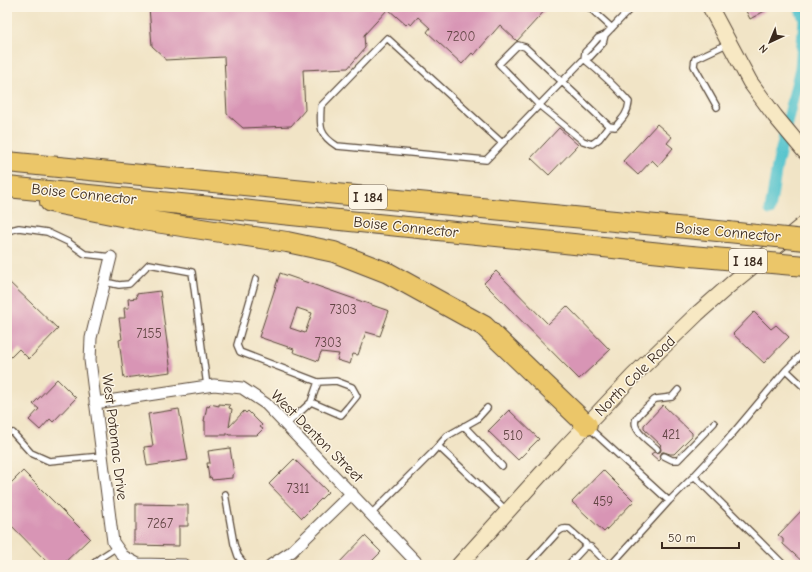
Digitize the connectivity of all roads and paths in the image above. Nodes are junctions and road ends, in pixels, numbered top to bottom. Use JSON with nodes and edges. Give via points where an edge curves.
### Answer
{"nodes":[{"id":1,"x":589,"y":7,"type":"edge"},
{"id":2,"x":632,"y":7,"type":"edge"},
{"id":3,"x":710,"y":7,"type":"edge"},
{"id":4,"x":612,"y":28,"type":"junction"},
{"id":5,"x":730,"y":43,"type":"junction"},
{"id":6,"x":584,"y":59,"type":"junction"},
{"id":7,"x":562,"y":82,"type":"junction"},
{"id":8,"x":539,"y":105,"type":"junction"},
{"id":9,"x":717,"y":107,"type":"dead end"},
{"id":10,"x":609,"y":126,"type":"junction"},
{"id":11,"x":502,"y":143,"type":"junction"},
{"id":12,"x":805,"y":152,"type":"edge"},
{"id":13,"x":7,"y":162,"type":"edge"},
{"id":14,"x":7,"y":186,"type":"edge"},
{"id":15,"x":7,"y":194,"type":"edge"},
{"id":16,"x":805,"y":222,"type":"edge"},
{"id":17,"x":7,"y":231,"type":"edge"},
{"id":18,"x":805,"y":240,"type":"edge"},
{"id":19,"x":111,"y":257,"type":"joint"},
{"id":20,"x":805,"y":266,"type":"edge"},
{"id":21,"x":256,"y":278,"type":"dead end"},
{"id":22,"x":105,"y":282,"type":"junction"},
{"id":23,"x":805,"y":350,"type":"edge"},
{"id":24,"x":786,"y":370,"type":"junction"},
{"id":25,"x":318,"y":382,"type":"junction"},
{"id":26,"x":207,"y":386,"type":"junction"},
{"id":27,"x":805,"y":388,"type":"edge"},
{"id":28,"x":678,"y":390,"type":"dead end"},
{"id":29,"x":95,"y":402,"type":"junction"},
{"id":30,"x":311,"y":402,"type":"junction"},
{"id":31,"x":487,"y":408,"type":"dead end"},
{"id":32,"x":714,"y":423,"type":"dead end"},
{"id":33,"x":286,"y":424,"type":"junction"},
{"id":34,"x":587,"y":425,"type":"junction"},
{"id":35,"x":464,"y":426,"type":"junction"},
{"id":36,"x":13,"y":433,"type":"dead end"},
{"id":37,"x":438,"y":446,"type":"junction"},
{"id":38,"x":657,"y":449,"type":"dead end"},
{"id":39,"x":102,"y":456,"type":"junction"},
{"id":40,"x":664,"y":456,"type":"dead end"},
{"id":41,"x":502,"y":466,"type":"dead end"},
{"id":42,"x":694,"y":476,"type":"junction"},
{"id":43,"x":352,"y":493,"type":"junction"},
{"id":44,"x":225,"y":494,"type":"dead end"},
{"id":45,"x":669,"y":501,"type":"junction"},
{"id":46,"x":508,"y":511,"type":"junction"},
{"id":47,"x":371,"y":514,"type":"junction"},
{"id":48,"x":478,"y":543,"type":"junction"},
{"id":49,"x":588,"y":546,"type":"junction"},
{"id":50,"x":117,"y":547,"type":"junction"},
{"id":51,"x":92,"y":565,"type":"edge"},
{"id":52,"x":155,"y":565,"type":"edge"},
{"id":53,"x":185,"y":565,"type":"edge"},
{"id":54,"x":245,"y":565,"type":"edge"},
{"id":55,"x":271,"y":565,"type":"edge"},
{"id":56,"x":419,"y":565,"type":"edge"},
{"id":57,"x":449,"y":565,"type":"edge"},
{"id":58,"x":459,"y":565,"type":"edge"},
{"id":59,"x":471,"y":565,"type":"edge"},
{"id":60,"x":528,"y":565,"type":"edge"},
{"id":61,"x":568,"y":565,"type":"edge"},
{"id":62,"x":610,"y":565,"type":"edge"},
{"id":63,"x":784,"y":565,"type":"edge"}],
"edges":[{"from":1,"to":4,"type":"lane"},
{"from":2,"to":4,"type":"lane"},
{"from":3,"to":5,"type":"main road"},
{"from":4,"to":6,"type":"lane","via":[[585,52]]},
{"from":5,"to":9,"type":"lane","via":[[695,59],[694,66]]},
{"from":5,"to":12,"type":"main road","via":[[750,82]]},
{"from":6,"to":7,"type":"lane"},
{"from":6,"to":10,"type":"lane","via":[[629,102],[626,116],[615,128]]},
{"from":7,"to":8,"type":"lane"},
{"from":7,"to":8,"type":"lane","via":[[525,48],[518,45],[499,64]]},
{"from":7,"to":10,"type":"lane"},
{"from":8,"to":10,"type":"lane","via":[[583,141],[592,144]]},
{"from":8,"to":11,"type":"lane"},
{"from":11,"to":11,"type":"lane","via":[[387,38],[321,106],[320,127],[330,142],[337,146],[486,160]]},
{"from":13,"to":18,"type":"highway","name":"Boise Connector","number":"I 184","bridge":true},
{"from":14,"to":20,"type":"highway","name":"Boise Connector","number":"I 184","bridge":true},
{"from":15,"to":34,"type":"highway","via":[[136,219],[287,242],[334,252],[388,273],[484,326]]},
{"from":16,"to":34,"type":"main road","name":"North Cole Road","via":[[697,314]]},
{"from":17,"to":19,"type":"lane","via":[[19,228],[47,232],[85,254]]},
{"from":19,"to":22,"type":"street","name":"West Potomac Drive"},
{"from":21,"to":25,"type":"lane","via":[[237,345],[240,352]]},
{"from":22,"to":26,"type":"lane","via":[[129,284],[149,264],[192,272]]},
{"from":22,"to":29,"type":"street","name":"West Potomac Drive","via":[[91,338],[90,360]]},
{"from":23,"to":24,"type":"lane"},
{"from":24,"to":27,"type":"lane"},
{"from":24,"to":42,"type":"lane"},
{"from":25,"to":30,"type":"lane"},
{"from":25,"to":30,"type":"lane","via":[[336,381],[352,386],[357,396],[341,414]]},
{"from":26,"to":29,"type":"street","name":"West Denton Street"},
{"from":26,"to":33,"type":"street","name":"West Denton Street","via":[[242,388],[266,404]]},
{"from":28,"to":38,"type":"lane","via":[[672,397],[654,400],[636,418],[637,430]]},
{"from":29,"to":39,"type":"street","name":"West Potomac Drive"},
{"from":30,"to":33,"type":"lane"},
{"from":31,"to":35,"type":"lane","via":[[477,419]]},
{"from":32,"to":40,"type":"lane","via":[[678,460]]},
{"from":33,"to":43,"type":"street","name":"West Denton Street"},
{"from":34,"to":45,"type":"lane"},
{"from":34,"to":46,"type":"main road","name":"North Cole Road"},
{"from":35,"to":37,"type":"lane","via":[[447,436]]},
{"from":35,"to":41,"type":"lane"},
{"from":36,"to":39,"type":"lane","via":[[31,453],[49,461]]},
{"from":37,"to":46,"type":"lane"},
{"from":37,"to":47,"type":"lane"},
{"from":39,"to":50,"type":"street","name":"West Potomac Drive","via":[[113,542]]},
{"from":42,"to":45,"type":"lane"},
{"from":42,"to":63,"type":"lane"},
{"from":43,"to":47,"type":"street","name":"West Denton Street"},
{"from":43,"to":55,"type":"street","via":[[290,552]]},
{"from":44,"to":54,"type":"lane","via":[[234,544],[238,556]]},
{"from":45,"to":62,"type":"lane"},
{"from":46,"to":48,"type":"main road","name":"North Cole Road"},
{"from":47,"to":56,"type":"street","name":"West Denton Street"},
{"from":48,"to":57,"type":"main road","name":"North Cole Road","via":[[464,548]]},
{"from":48,"to":58,"type":"main road"},
{"from":48,"to":59,"type":"main road","name":"North Cole Road","via":[[476,558]]},
{"from":49,"to":60,"type":"lane","via":[[569,529],[562,529]]},
{"from":49,"to":61,"type":"lane"},
{"from":49,"to":62,"type":"lane"},
{"from":50,"to":51,"type":"lane"},
{"from":50,"to":52,"type":"street","name":"West Potomac Drive","via":[[123,556],[138,564]]},
{"from":52,"to":53,"type":"street","name":"West Potomac Drive"}]}
